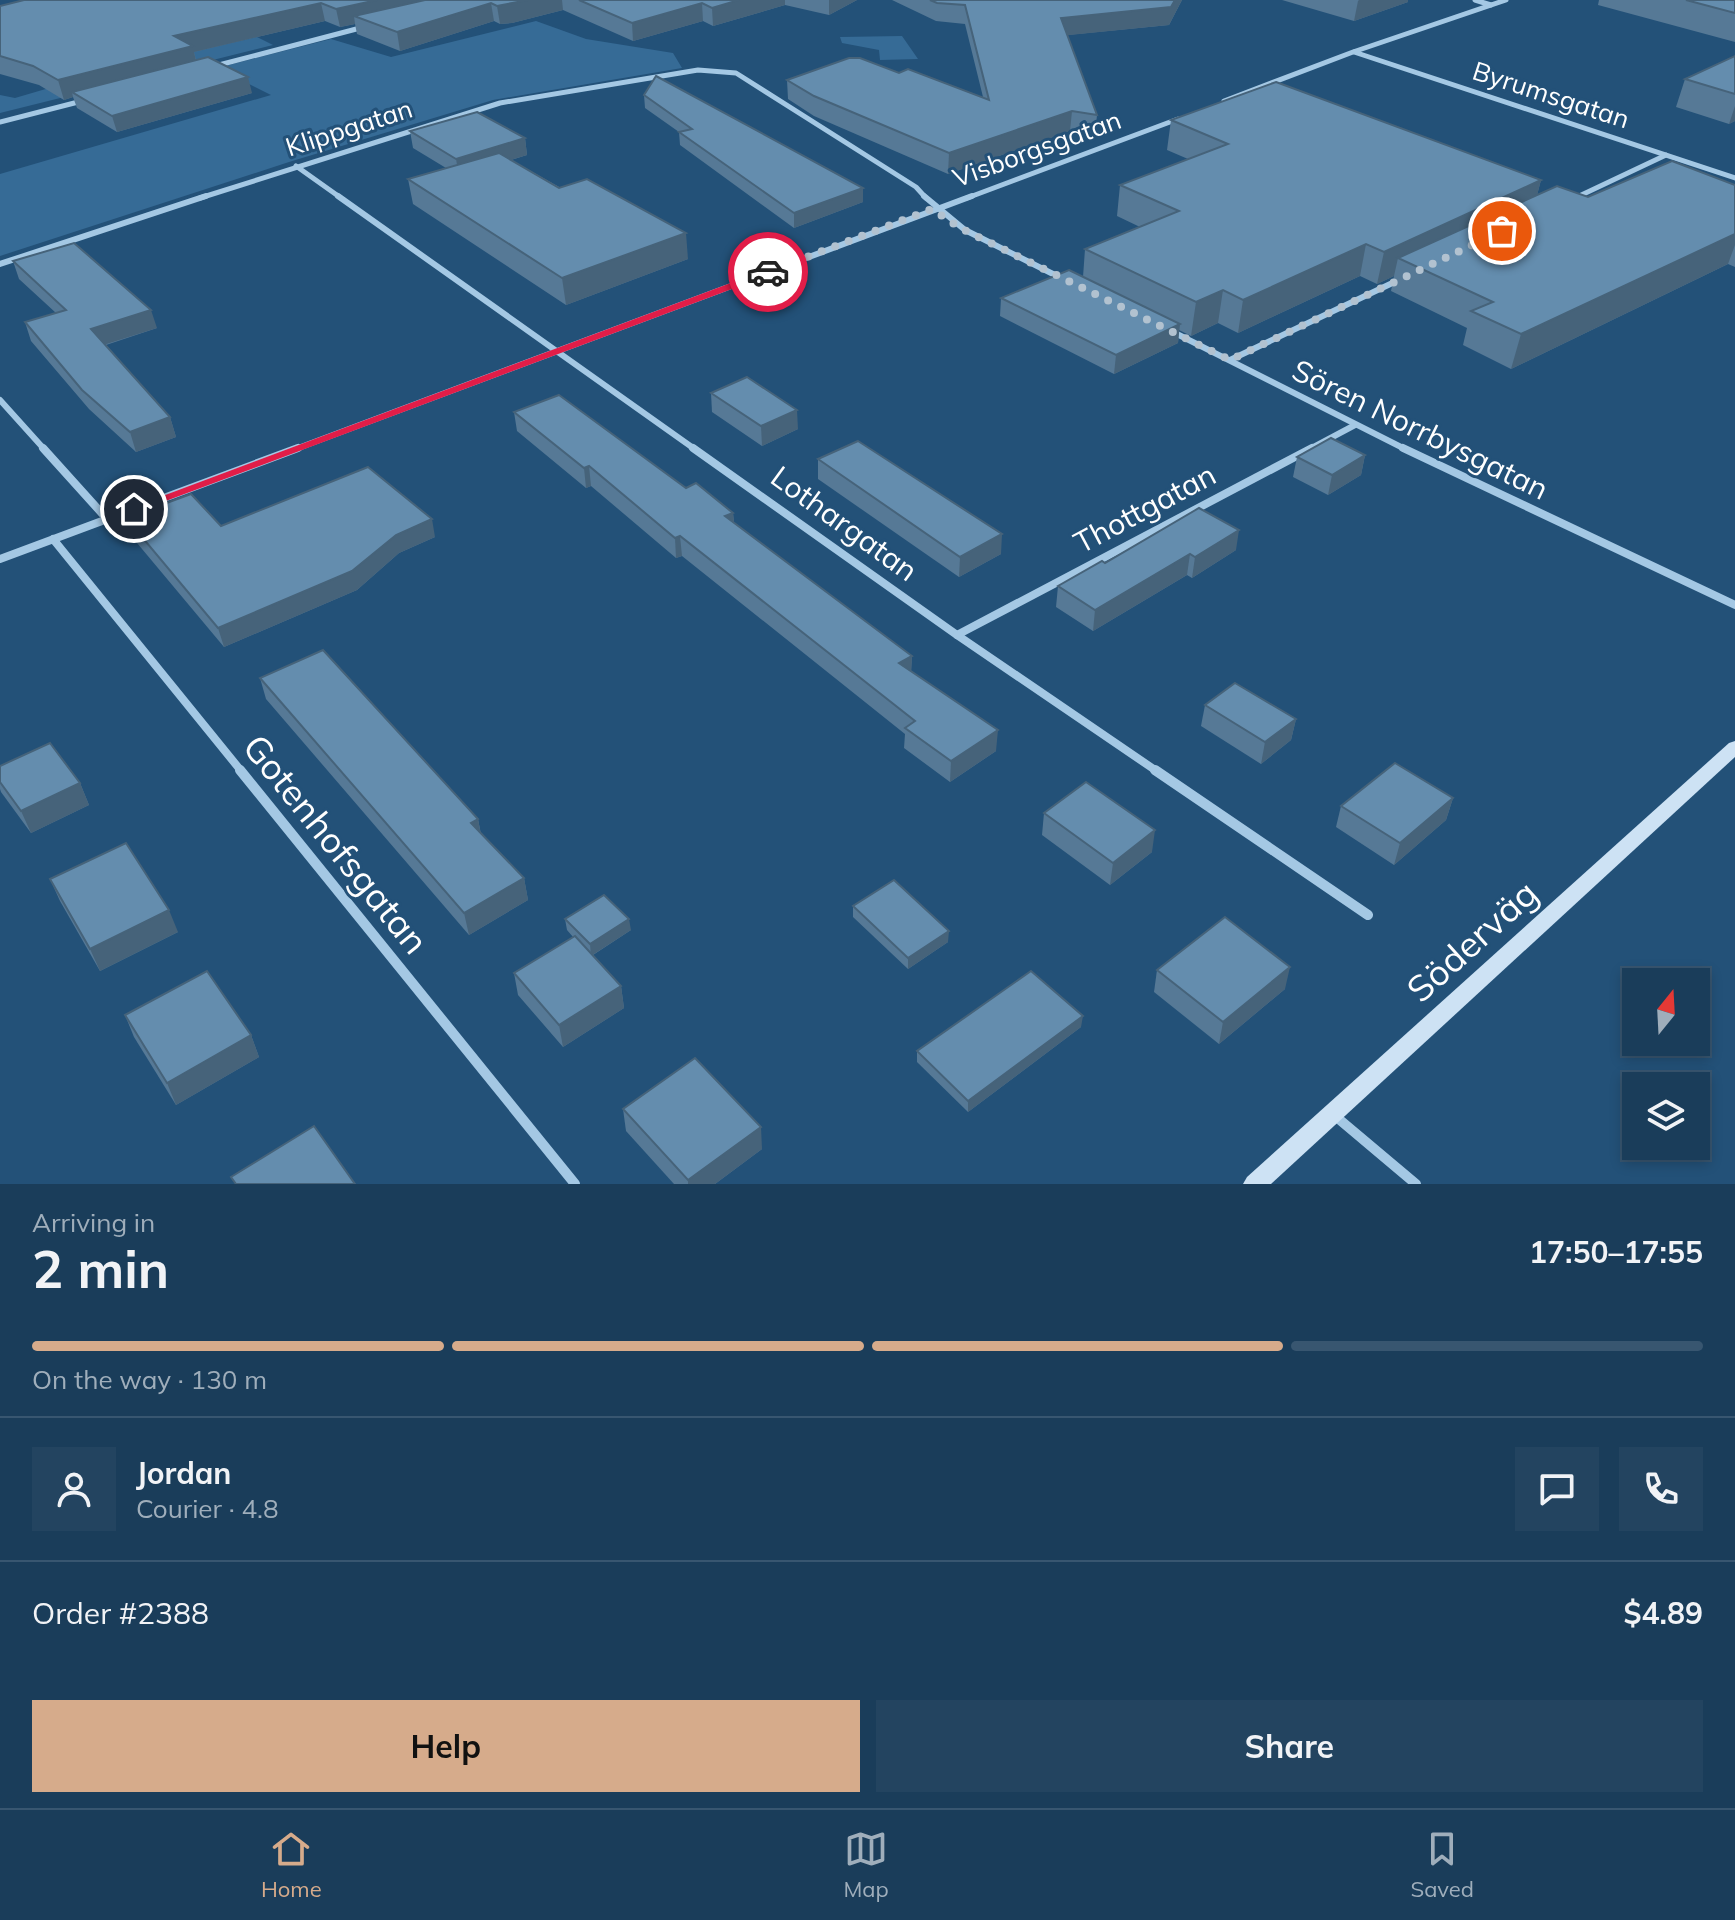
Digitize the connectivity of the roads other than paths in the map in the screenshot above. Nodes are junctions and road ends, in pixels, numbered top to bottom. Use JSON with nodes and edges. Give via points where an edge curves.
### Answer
{"nodes":[{"id":1,"x":1475,"y":0,"type":"edge"},
{"id":2,"x":1506,"y":0,"type":"edge"},
{"id":3,"x":1492,"y":5,"type":"junction"},
{"id":4,"x":375,"y":25,"type":"edge"},
{"id":5,"x":1353,"y":52,"type":"junction"},
{"id":6,"x":213,"y":67,"type":"edge"},
{"id":7,"x":91,"y":98,"type":"edge"},
{"id":8,"x":1213,"y":105,"type":"edge"},
{"id":9,"x":1184,"y":116,"type":"edge"},
{"id":10,"x":0,"y":122,"type":"edge"},
{"id":11,"x":1666,"y":155,"type":"junction"},
{"id":12,"x":296,"y":166,"type":"junction"},
{"id":13,"x":1735,"y":178,"type":"edge"},
{"id":14,"x":1567,"y":201,"type":"edge"},
{"id":15,"x":932,"y":209,"type":"junction"},
{"id":16,"x":0,"y":264,"type":"edge"},
{"id":17,"x":1412,"y":274,"type":"edge"},
{"id":18,"x":1073,"y":284,"type":"edge"},
{"id":19,"x":1159,"y":325,"type":"edge"},
{"id":20,"x":560,"y":351,"type":"junction"},
{"id":21,"x":1230,"y":360,"type":"junction"},
{"id":22,"x":0,"y":400,"type":"edge"},
{"id":23,"x":1355,"y":425,"type":"junction"},
{"id":24,"x":107,"y":519,"type":"junction"},
{"id":25,"x":53,"y":539,"type":"junction"},
{"id":26,"x":0,"y":559,"type":"edge"},
{"id":27,"x":1735,"y":605,"type":"edge"},
{"id":28,"x":957,"y":635,"type":"junction"},
{"id":29,"x":1735,"y":747,"type":"edge"},
{"id":30,"x":1368,"y":915,"type":"dead end"},
{"id":31,"x":1332,"y":1114,"type":"junction"},
{"id":32,"x":575,"y":1184,"type":"edge"},
{"id":33,"x":1255,"y":1184,"type":"edge"},
{"id":34,"x":1416,"y":1184,"type":"edge"}],
"edges":[{"from":1,"to":3,"type":"street"},
{"from":2,"to":3,"type":"street"},
{"from":3,"to":5,"type":"street"},
{"from":4,"to":6,"type":"street"},
{"from":5,"to":8,"type":"street"},
{"from":5,"to":11,"type":"street","name":"Byrumsgatan"},
{"from":7,"to":10,"type":"street"},
{"from":9,"to":15,"type":"street","name":"Visborgsgatan"},
{"from":11,"to":13,"type":"street","name":"Byrumsgatan"},
{"from":11,"to":14,"type":"street"},
{"from":12,"to":15,"type":"street","name":"Klippgatan","via":[[500,103],[628,80],[720,71],[736,73],[916,187]]},
{"from":12,"to":16,"type":"street","name":"Klippgatan"},
{"from":12,"to":20,"type":"street","name":"Lothargatan"},
{"from":15,"to":18,"type":"street"},
{"from":15,"to":20,"type":"street","name":"Visborgsgatan"},
{"from":17,"to":21,"type":"street"},
{"from":19,"to":21,"type":"street","name":"Sören Norrbysgatan"},
{"from":20,"to":24,"type":"street","name":"Visborgsgatan"},
{"from":20,"to":28,"type":"street","name":"Lothargatan"},
{"from":21,"to":23,"type":"street","name":"Sören Norrbysgatan"},
{"from":22,"to":24,"type":"street"},
{"from":23,"to":27,"type":"street","name":"Sören Norrbysgatan"},
{"from":23,"to":28,"type":"street","name":"Thottgatan"},
{"from":24,"to":25,"type":"street","name":"Visborgsgatan"},
{"from":25,"to":26,"type":"street","name":"Visborgsgatan"},
{"from":25,"to":32,"type":"street","name":"Gotenhofsgatan"},
{"from":28,"to":30,"type":"street","name":"Lothargatan"},
{"from":29,"to":31,"type":"main road","name":"Söderväg"},
{"from":31,"to":33,"type":"main road","name":"Söderväg"},
{"from":31,"to":34,"type":"street"}]}
